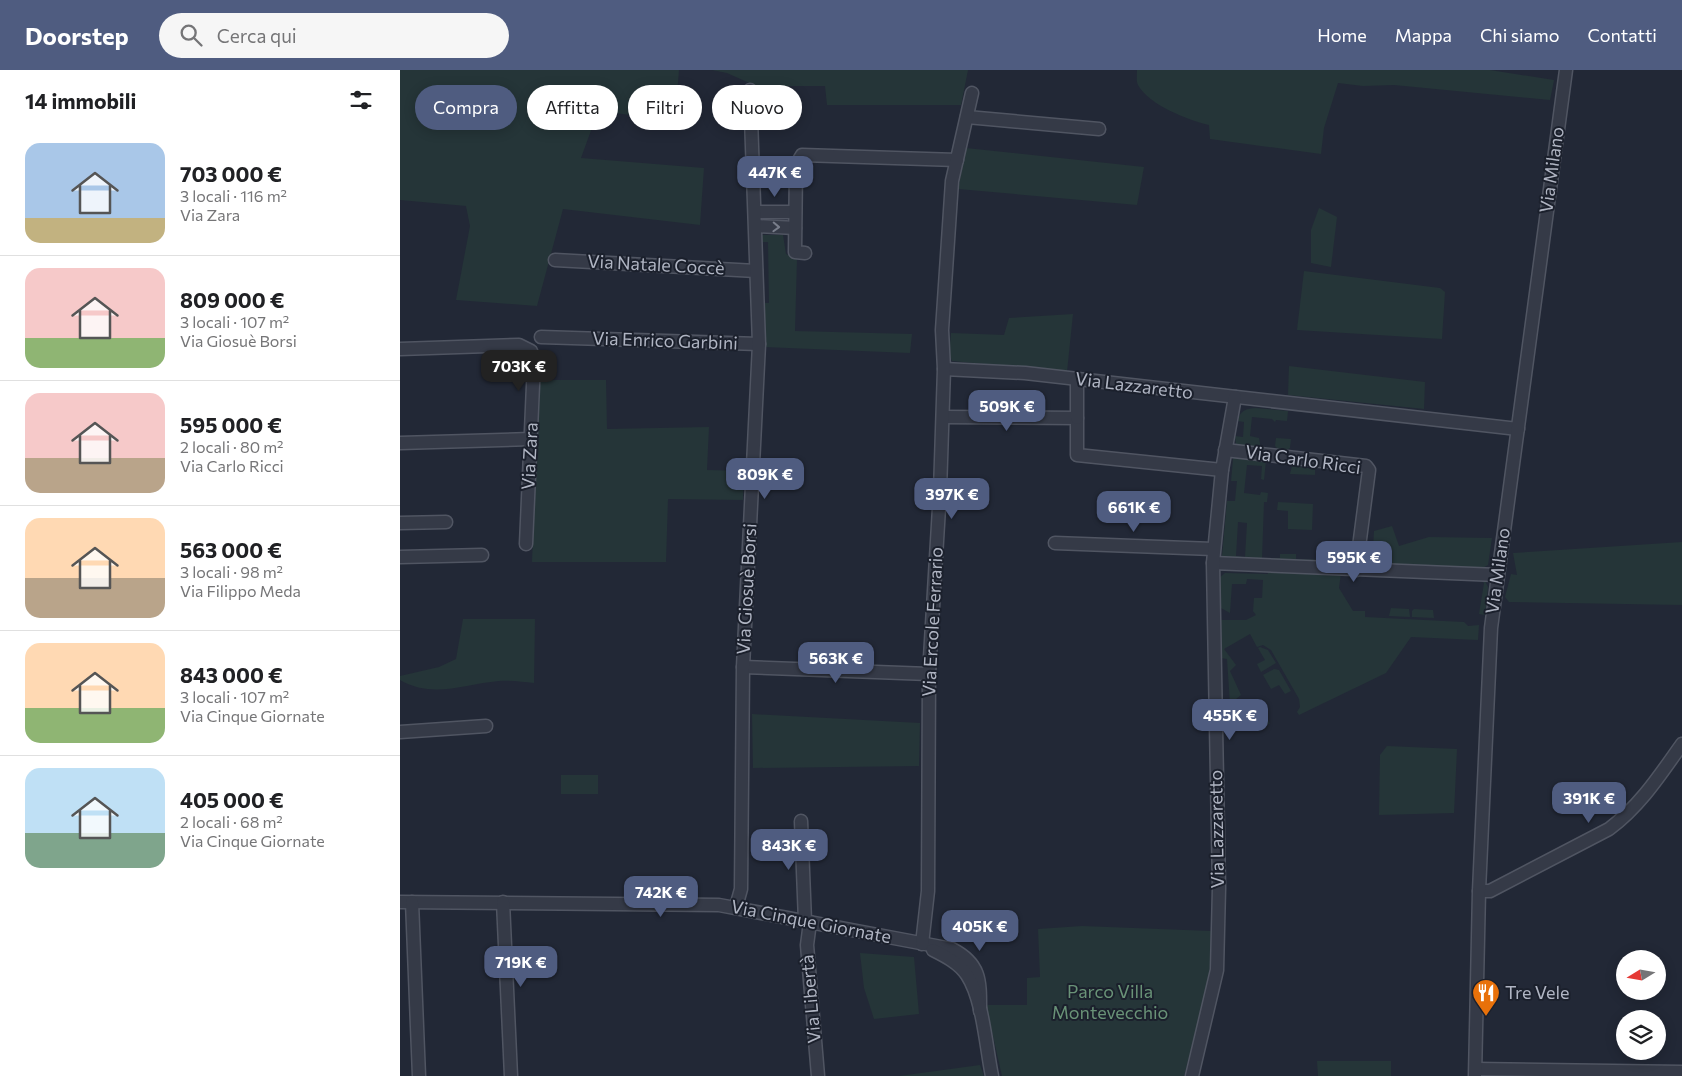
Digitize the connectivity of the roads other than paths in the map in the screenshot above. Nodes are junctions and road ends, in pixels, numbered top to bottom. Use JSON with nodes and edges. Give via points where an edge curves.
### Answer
{"nodes":[{"id":1,"x":1566,"y":70,"type":"edge"},
{"id":2,"x":972,"y":93,"type":"dead end"},
{"id":3,"x":967,"y":118,"type":"junction"},
{"id":4,"x":1099,"y":129,"type":"dead end"},
{"id":5,"x":752,"y":130,"type":"edge"},
{"id":6,"x":957,"y":160,"type":"junction"},
{"id":7,"x":756,"y":212,"type":"junction"},
{"id":8,"x":795,"y":212,"type":"junction"},
{"id":9,"x":756,"y":226,"type":"junction"},
{"id":10,"x":795,"y":228,"type":"junction"},
{"id":11,"x":804,"y":253,"type":"dead end"},
{"id":12,"x":555,"y":260,"type":"dead end"},
{"id":13,"x":756,"y":271,"type":"junction"},
{"id":14,"x":542,"y":337,"type":"dead end"},
{"id":15,"x":758,"y":344,"type":"junction"},
{"id":16,"x":400,"y":349,"type":"edge"},
{"id":17,"x":944,"y":368,"type":"junction"},
{"id":18,"x":1077,"y":379,"type":"junction"},
{"id":19,"x":1235,"y":397,"type":"junction"},
{"id":20,"x":943,"y":417,"type":"junction"},
{"id":21,"x":1077,"y":418,"type":"junction"},
{"id":22,"x":1518,"y":429,"type":"junction"},
{"id":23,"x":531,"y":439,"type":"junction"},
{"id":24,"x":400,"y":443,"type":"edge"},
{"id":25,"x":1225,"y":450,"type":"junction"},
{"id":26,"x":1222,"y":470,"type":"junction"},
{"id":27,"x":446,"y":522,"type":"dead end"},
{"id":28,"x":400,"y":523,"type":"edge"},
{"id":29,"x":1055,"y":543,"type":"dead end"},
{"id":30,"x":526,"y":544,"type":"dead end"},
{"id":31,"x":1213,"y":549,"type":"junction"},
{"id":32,"x":482,"y":556,"type":"dead end"},
{"id":33,"x":400,"y":557,"type":"edge"},
{"id":34,"x":1213,"y":563,"type":"junction"},
{"id":35,"x":1356,"y":570,"type":"junction"},
{"id":36,"x":1498,"y":575,"type":"junction"},
{"id":37,"x":743,"y":667,"type":"junction"},
{"id":38,"x":929,"y":674,"type":"junction"},
{"id":39,"x":486,"y":726,"type":"dead end"},
{"id":40,"x":400,"y":732,"type":"edge"},
{"id":41,"x":1682,"y":744,"type":"edge"},
{"id":42,"x":802,"y":821,"type":"dead end"},
{"id":43,"x":1479,"y":891,"type":"junction"},
{"id":44,"x":406,"y":902,"type":"edge"},
{"id":45,"x":504,"y":902,"type":"junction"},
{"id":46,"x":736,"y":907,"type":"junction"},
{"id":47,"x":808,"y":922,"type":"junction"},
{"id":48,"x":922,"y":944,"type":"junction"},
{"id":49,"x":1682,"y":1072,"type":"edge"},
{"id":50,"x":1476,"y":1073,"type":"edge"},
{"id":51,"x":419,"y":1076,"type":"edge"},
{"id":52,"x":511,"y":1076,"type":"edge"},
{"id":53,"x":818,"y":1076,"type":"edge"},
{"id":54,"x":992,"y":1076,"type":"edge"},
{"id":55,"x":1192,"y":1076,"type":"edge"}],
"edges":[{"from":1,"to":22,"type":"street","name":"Via Milano"},
{"from":2,"to":3,"type":"street","name":"Via Ercole Ferrario"},
{"from":3,"to":4,"type":"street"},
{"from":3,"to":6,"type":"street","name":"Via Ercole Ferrario"},
{"from":5,"to":7,"type":"street","name":"Via Giosuè Borsi"},
{"from":6,"to":8,"type":"street","via":[[802,155],[796,165]]},
{"from":6,"to":17,"type":"street","name":"Via Ercole Ferrario","via":[[952,181],[946,262],[942,330]]},
{"from":7,"to":8,"type":"street"},
{"from":7,"to":9,"type":"street","name":"Via Giosuè Borsi"},
{"from":8,"to":10,"type":"street"},
{"from":9,"to":10,"type":"street","one_way":true},
{"from":9,"to":13,"type":"street","name":"Via Giosuè Borsi"},
{"from":10,"to":11,"type":"street","via":[[796,252]]},
{"from":12,"to":13,"type":"street","name":"Via Natale Coccè"},
{"from":13,"to":15,"type":"street","name":"Via Giosuè Borsi"},
{"from":14,"to":15,"type":"street","name":"Via Enrico Garbini"},
{"from":15,"to":37,"type":"street","name":"Via Giosuè Borsi"},
{"from":16,"to":23,"type":"street","name":"Via Zara","via":[[519,345],[531,351],[534,362]]},
{"from":17,"to":18,"type":"street","name":"Via Lazzaretto"},
{"from":17,"to":20,"type":"street","name":"Via Ercole Ferrario"},
{"from":18,"to":19,"type":"street","name":"Via Lazzaretto"},
{"from":18,"to":21,"type":"street"},
{"from":19,"to":22,"type":"street","name":"Via Lazzaretto"},
{"from":19,"to":25,"type":"street","name":"Via Lazzaretto"},
{"from":20,"to":21,"type":"street"},
{"from":20,"to":38,"type":"street","name":"Via Ercole Ferrario"},
{"from":21,"to":26,"type":"street","via":[[1077,454]]},
{"from":22,"to":36,"type":"street","name":"Via Milano"},
{"from":23,"to":24,"type":"street"},
{"from":23,"to":30,"type":"street","name":"Via Zara"},
{"from":25,"to":26,"type":"street","name":"Via Lazzaretto"},
{"from":25,"to":35,"type":"street","name":"Via Carlo Ricci","via":[[1360,466],[1370,470]]},
{"from":26,"to":31,"type":"street","name":"Via Lazzaretto"},
{"from":27,"to":28,"type":"street"},
{"from":29,"to":31,"type":"street"},
{"from":31,"to":34,"type":"street","name":"Via Lazzaretto"},
{"from":32,"to":33,"type":"street"},
{"from":34,"to":35,"type":"street"},
{"from":34,"to":55,"type":"street","name":"Via Lazzaretto","via":[[1219,882],[1217,970]]},
{"from":35,"to":36,"type":"street"},
{"from":36,"to":43,"type":"street","name":"Via Milano","via":[[1486,686]]},
{"from":37,"to":38,"type":"street"},
{"from":37,"to":46,"type":"street","name":"Via Giosuè Borsi","via":[[741,889]]},
{"from":38,"to":48,"type":"street","name":"Via Ercole Ferrario","via":[[928,891]]},
{"from":39,"to":40,"type":"street"},
{"from":41,"to":43,"type":"street","via":[[1642,800],[1609,829],[1490,891]]},
{"from":42,"to":47,"type":"street","name":"Via Libertà"},
{"from":43,"to":50,"type":"street","name":"Via Milano"},
{"from":44,"to":45,"type":"street","name":"Via Cinque Giornate"},
{"from":44,"to":51,"type":"street"},
{"from":45,"to":46,"type":"street","name":"Via Cinque Giornate"},
{"from":45,"to":52,"type":"street"},
{"from":46,"to":47,"type":"street","name":"Via Cinque Giornate"},
{"from":47,"to":48,"type":"street","name":"Via Cinque Giornate"},
{"from":47,"to":53,"type":"street","name":"Via Libertà"},
{"from":48,"to":54,"type":"street","name":"Via Cinque Giornate","via":[[952,949],[970,961],[979,978],[980,1011]]},
{"from":49,"to":50,"type":"street"}]}
